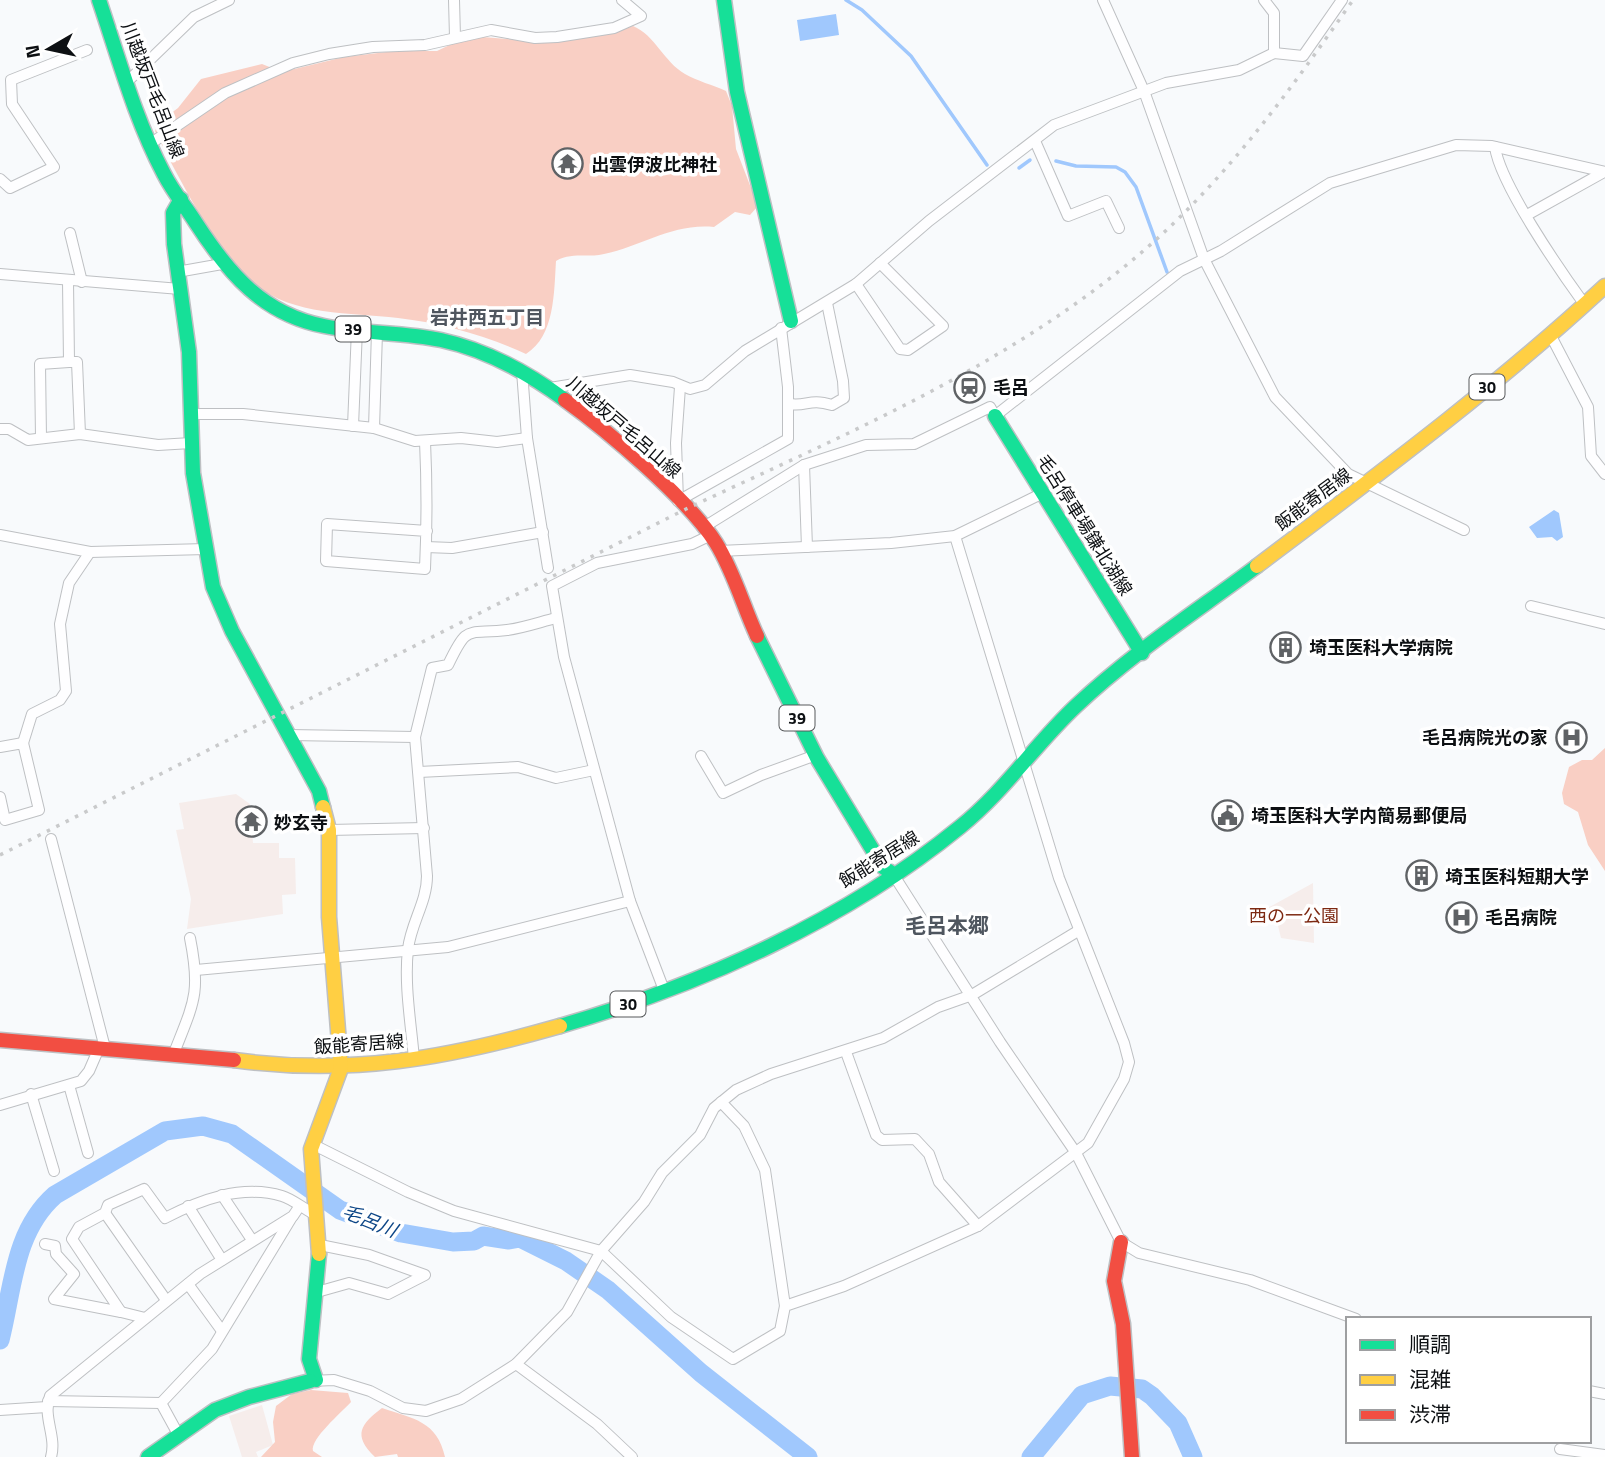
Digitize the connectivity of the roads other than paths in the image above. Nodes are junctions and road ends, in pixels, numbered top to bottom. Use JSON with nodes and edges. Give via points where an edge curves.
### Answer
{"nodes":[{"id":1,"x":99,"y":0,"type":"edge"},
{"id":2,"x":229,"y":0,"type":"edge"},
{"id":3,"x":454,"y":0,"type":"edge"},
{"id":4,"x":622,"y":0,"type":"edge"},
{"id":5,"x":724,"y":0,"type":"edge"},
{"id":6,"x":1103,"y":0,"type":"edge"},
{"id":7,"x":1264,"y":0,"type":"edge"},
{"id":8,"x":1342,"y":0,"type":"edge"},
{"id":9,"x":455,"y":37,"type":"junction"},
{"id":10,"x":87,"y":50,"type":"dead end"},
{"id":11,"x":1274,"y":53,"type":"junction"},
{"id":12,"x":127,"y":82,"type":"junction"},
{"id":13,"x":1144,"y":91,"type":"junction"},
{"id":14,"x":1035,"y":141,"type":"junction"},
{"id":15,"x":150,"y":144,"type":"junction"},
{"id":16,"x":1495,"y":147,"type":"junction"},
{"id":17,"x":1605,"y":172,"type":"edge"},
{"id":18,"x":0,"y":179,"type":"edge"},
{"id":19,"x":181,"y":199,"type":"junction"},
{"id":20,"x":1527,"y":215,"type":"junction"},
{"id":21,"x":1119,"y":228,"type":"dead end"},
{"id":22,"x":70,"y":233,"type":"dead end"},
{"id":23,"x":1204,"y":259,"type":"junction"},
{"id":24,"x":880,"y":263,"type":"junction"},
{"id":25,"x":222,"y":264,"type":"junction"},
{"id":26,"x":177,"y":272,"type":"junction"},
{"id":27,"x":0,"y":274,"type":"edge"},
{"id":28,"x":68,"y":281,"type":"junction"},
{"id":29,"x":82,"y":282,"type":"junction"},
{"id":30,"x":856,"y":284,"type":"junction"},
{"id":31,"x":1605,"y":286,"type":"edge"},
{"id":32,"x":180,"y":289,"type":"junction"},
{"id":33,"x":827,"y":303,"type":"junction"},
{"id":34,"x":1585,"y":305,"type":"junction"},
{"id":35,"x":786,"y":324,"type":"junction"},
{"id":36,"x":357,"y":330,"type":"junction"},
{"id":37,"x":377,"y":332,"type":"junction"},
{"id":38,"x":1551,"y":336,"type":"junction"},
{"id":39,"x":69,"y":362,"type":"junction"},
{"id":40,"x":522,"y":371,"type":"junction"},
{"id":41,"x":680,"y":387,"type":"junction"},
{"id":42,"x":550,"y":388,"type":"junction"},
{"id":43,"x":789,"y":404,"type":"junction"},
{"id":44,"x":190,"y":414,"type":"junction"},
{"id":45,"x":995,"y":416,"type":"junction"},
{"id":46,"x":353,"y":426,"type":"junction"},
{"id":47,"x":374,"y":428,"type":"junction"},
{"id":48,"x":0,"y":429,"type":"edge"},
{"id":49,"x":80,"y":434,"type":"junction"},
{"id":50,"x":41,"y":438,"type":"junction"},
{"id":51,"x":527,"y":438,"type":"junction"},
{"id":52,"x":425,"y":441,"type":"junction"},
{"id":53,"x":191,"y":443,"type":"junction"},
{"id":54,"x":804,"y":465,"type":"junction"},
{"id":55,"x":1605,"y":474,"type":"edge"},
{"id":56,"x":1365,"y":484,"type":"junction"},
{"id":57,"x":1042,"y":493,"type":"junction"},
{"id":58,"x":678,"y":501,"type":"junction"},
{"id":59,"x":1464,"y":530,"type":"dead end"},
{"id":60,"x":427,"y":531,"type":"junction"},
{"id":61,"x":707,"y":531,"type":"junction"},
{"id":62,"x":543,"y":532,"type":"junction"},
{"id":63,"x":0,"y":535,"type":"edge"},
{"id":64,"x":955,"y":536,"type":"junction"},
{"id":65,"x":426,"y":547,"type":"junction"},
{"id":66,"x":807,"y":547,"type":"junction"},
{"id":67,"x":206,"y":549,"type":"junction"},
{"id":68,"x":719,"y":551,"type":"junction"},
{"id":69,"x":90,"y":552,"type":"junction"},
{"id":70,"x":548,"y":568,"type":"dead end"},
{"id":71,"x":1531,"y":606,"type":"dead end"},
{"id":72,"x":556,"y":618,"type":"junction"},
{"id":73,"x":1605,"y":624,"type":"edge"},
{"id":74,"x":1142,"y":653,"type":"junction"},
{"id":75,"x":289,"y":735,"type":"junction"},
{"id":76,"x":415,"y":737,"type":"junction"},
{"id":77,"x":23,"y":743,"type":"junction"},
{"id":78,"x":1,"y":744,"type":"edge"},
{"id":79,"x":816,"y":755,"type":"junction"},
{"id":80,"x":701,"y":756,"type":"dead end"},
{"id":81,"x":1023,"y":762,"type":"junction"},
{"id":82,"x":594,"y":771,"type":"junction"},
{"id":83,"x":419,"y":772,"type":"junction"},
{"id":84,"x":0,"y":797,"type":"edge"},
{"id":85,"x":424,"y":828,"type":"junction"},
{"id":86,"x":329,"y":830,"type":"junction"},
{"id":87,"x":51,"y":839,"type":"dead end"},
{"id":88,"x":893,"y":874,"type":"junction"},
{"id":89,"x":631,"y":901,"type":"junction"},
{"id":90,"x":1078,"y":931,"type":"junction"},
{"id":91,"x":190,"y":938,"type":"dead end"},
{"id":92,"x":408,"y":952,"type":"junction"},
{"id":93,"x":332,"y":959,"type":"junction"},
{"id":94,"x":196,"y":970,"type":"junction"},
{"id":95,"x":664,"y":990,"type":"junction"},
{"id":96,"x":972,"y":995,"type":"junction"},
{"id":97,"x":0,"y":1040,"type":"edge"},
{"id":98,"x":102,"y":1048,"type":"junction"},
{"id":99,"x":846,"y":1052,"type":"junction"},
{"id":100,"x":174,"y":1053,"type":"junction"},
{"id":101,"x":415,"y":1059,"type":"junction"},
{"id":102,"x":341,"y":1068,"type":"junction"},
{"id":103,"x":69,"y":1085,"type":"junction"},
{"id":104,"x":31,"y":1094,"type":"junction"},
{"id":105,"x":721,"y":1102,"type":"junction"},
{"id":106,"x":0,"y":1105,"type":"edge"},
{"id":107,"x":312,"y":1149,"type":"junction"},
{"id":108,"x":88,"y":1153,"type":"dead end"},
{"id":109,"x":1076,"y":1153,"type":"junction"},
{"id":110,"x":54,"y":1171,"type":"dead end"},
{"id":111,"x":222,"y":1195,"type":"junction"},
{"id":112,"x":188,"y":1206,"type":"junction"},
{"id":113,"x":315,"y":1210,"type":"junction"},
{"id":114,"x":296,"y":1212,"type":"junction"},
{"id":115,"x":105,"y":1213,"type":"junction"},
{"id":116,"x":978,"y":1226,"type":"junction"},
{"id":117,"x":252,"y":1240,"type":"junction"},
{"id":118,"x":1121,"y":1242,"type":"junction"},
{"id":119,"x":46,"y":1244,"type":"dead end"},
{"id":120,"x":320,"y":1245,"type":"junction"},
{"id":121,"x":600,"y":1254,"type":"junction"},
{"id":122,"x":222,"y":1260,"type":"junction"},
{"id":123,"x":188,"y":1284,"type":"junction"},
{"id":124,"x":317,"y":1292,"type":"junction"},
{"id":125,"x":166,"y":1300,"type":"junction"},
{"id":126,"x":785,"y":1306,"type":"junction"},
{"id":127,"x":121,"y":1312,"type":"junction"},
{"id":128,"x":1351,"y":1317,"type":"edge"},
{"id":129,"x":145,"y":1318,"type":"junction"},
{"id":130,"x":222,"y":1331,"type":"junction"},
{"id":131,"x":516,"y":1364,"type":"junction"},
{"id":132,"x":313,"y":1381,"type":"junction"},
{"id":133,"x":161,"y":1403,"type":"junction"},
{"id":134,"x":47,"y":1404,"type":"junction"},
{"id":135,"x":0,"y":1410,"type":"edge"},
{"id":136,"x":178,"y":1434,"type":"junction"},
{"id":137,"x":1560,"y":1449,"type":"dead end"},
{"id":138,"x":1605,"y":1455,"type":"edge"},
{"id":139,"x":51,"y":1457,"type":"edge"},
{"id":140,"x":148,"y":1457,"type":"edge"},
{"id":141,"x":632,"y":1457,"type":"edge"},
{"id":142,"x":1132,"y":1457,"type":"edge"}],
"edges":[{"from":1,"to":12,"type":"main road","name":"川越坂戸毛呂山線","number":"39"},
{"from":2,"to":12,"type":"street","via":[[194,18]]},
{"from":3,"to":9,"type":"street"},
{"from":4,"to":9,"type":"street","via":[[641,16],[614,28],[557,37],[491,30]]},
{"from":5,"to":35,"type":"main road","via":[[737,92]]},
{"from":6,"to":13,"type":"street"},
{"from":7,"to":11,"type":"street","via":[[1274,13]]},
{"from":8,"to":11,"type":"street","via":[[1303,56]]},
{"from":9,"to":15,"type":"street","via":[[425,46],[373,47],[293,63],[225,93]]},
{"from":10,"to":18,"type":"street","via":[[11,80],[12,104],[54,167],[10,188]]},
{"from":11,"to":13,"type":"street","via":[[1239,70]]},
{"from":12,"to":15,"type":"main road","name":"川越坂戸毛呂山線","number":"39"},
{"from":13,"to":14,"type":"street","via":[[1054,125]]},
{"from":13,"to":23,"type":"street"},
{"from":14,"to":21,"type":"street","via":[[1069,216],[1106,201]]},
{"from":14,"to":24,"type":"street"},
{"from":15,"to":19,"type":"main road","name":"川越坂戸毛呂山線","number":"39"},
{"from":16,"to":17,"type":"street"},
{"from":16,"to":20,"type":"street","via":[[1497,161]]},
{"from":16,"to":23,"type":"street","via":[[1448,146],[1330,183]]},
{"from":17,"to":20,"type":"street"},
{"from":19,"to":25,"type":"main road","name":"川越坂戸毛呂山線","number":"39"},
{"from":19,"to":26,"type":"main road","via":[[173,214]]},
{"from":20,"to":34,"type":"street"},
{"from":22,"to":29,"type":"street"},
{"from":23,"to":45,"type":"street","via":[[1180,271]]},
{"from":23,"to":56,"type":"street","via":[[1275,397],[1348,474]]},
{"from":24,"to":30,"type":"street"},
{"from":24,"to":30,"type":"street","via":[[943,326],[908,350],[900,349]]},
{"from":25,"to":26,"type":"street"},
{"from":25,"to":36,"type":"main road","name":"川越坂戸毛呂山線","number":"39","via":[[267,306],[304,320]]},
{"from":26,"to":32,"type":"main road"},
{"from":27,"to":28,"type":"street"},
{"from":28,"to":29,"type":"street"},
{"from":28,"to":39,"type":"street"},
{"from":29,"to":32,"type":"street"},
{"from":30,"to":33,"type":"street"},
{"from":31,"to":34,"type":"main road","name":"飯能寄居線","number":"30"},
{"from":32,"to":44,"type":"main road","via":[[189,352]]},
{"from":33,"to":35,"type":"street"},
{"from":33,"to":43,"type":"street","via":[[844,398],[832,405],[817,399]]},
{"from":34,"to":38,"type":"main road","name":"飯能寄居線","number":"30"},
{"from":35,"to":41,"type":"street","via":[[705,385]]},
{"from":35,"to":43,"type":"street"},
{"from":36,"to":37,"type":"main road","name":"川越坂戸毛呂山線","number":"39"},
{"from":36,"to":46,"type":"street"},
{"from":37,"to":40,"type":"main road","name":"川越坂戸毛呂山線","number":"39","via":[[442,340]]},
{"from":37,"to":47,"type":"street"},
{"from":38,"to":55,"type":"street","via":[[1588,407],[1591,456]]},
{"from":38,"to":56,"type":"main road","name":"飯能寄居線","number":"30"},
{"from":39,"to":49,"type":"street","via":[[76,362]]},
{"from":39,"to":50,"type":"street","via":[[40,364]]},
{"from":40,"to":42,"type":"main road","name":"川越坂戸毛呂山線","number":"39"},
{"from":40,"to":51,"type":"street"},
{"from":41,"to":42,"type":"street","via":[[630,375]]},
{"from":41,"to":58,"type":"street"},
{"from":42,"to":58,"type":"main road","name":"川越坂戸毛呂山線","number":"39"},
{"from":43,"to":58,"type":"street","via":[[786,443]]},
{"from":44,"to":46,"type":"street","via":[[243,414]]},
{"from":44,"to":53,"type":"main road"},
{"from":45,"to":54,"type":"street","via":[[990,407],[914,444],[866,445]]},
{"from":45,"to":57,"type":"main road","name":"毛呂停車場鎌北湖線"},
{"from":46,"to":47,"type":"street"},
{"from":47,"to":52,"type":"street"},
{"from":48,"to":50,"type":"street","via":[[28,440]]},
{"from":49,"to":50,"type":"street"},
{"from":49,"to":53,"type":"street","via":[[158,445]]},
{"from":51,"to":52,"type":"street"},
{"from":51,"to":62,"type":"street"},
{"from":52,"to":60,"type":"street"},
{"from":53,"to":67,"type":"main road"},
{"from":54,"to":61,"type":"street"},
{"from":54,"to":66,"type":"street"},
{"from":56,"to":59,"type":"street"},
{"from":56,"to":74,"type":"main road","name":"飯能寄居線","number":"30"},
{"from":57,"to":64,"type":"street"},
{"from":57,"to":74,"type":"main road","name":"毛呂停車場鎌北湖線"},
{"from":58,"to":61,"type":"main road","name":"川越坂戸毛呂山線","number":"39"},
{"from":60,"to":65,"type":"street"},
{"from":60,"to":65,"type":"street","via":[[327,524],[326,561],[425,569]]},
{"from":61,"to":68,"type":"main road","name":"川越坂戸毛呂山線","number":"39"},
{"from":61,"to":72,"type":"street","via":[[692,544],[597,563],[552,586]]},
{"from":62,"to":65,"type":"street","via":[[453,548]]},
{"from":62,"to":70,"type":"street"},
{"from":63,"to":69,"type":"street"},
{"from":64,"to":66,"type":"street"},
{"from":64,"to":81,"type":"street"},
{"from":66,"to":68,"type":"street"},
{"from":67,"to":69,"type":"street"},
{"from":67,"to":75,"type":"main road","via":[[222,612]]},
{"from":68,"to":79,"type":"main road","name":"川越坂戸毛呂山線","number":"39"},
{"from":69,"to":77,"type":"street","via":[[69,583],[60,624],[66,691],[32,714]]},
{"from":71,"to":73,"type":"street"},
{"from":72,"to":76,"type":"street","via":[[507,630],[476,629],[461,638],[448,666],[432,668]]},
{"from":72,"to":82,"type":"street"},
{"from":74,"to":81,"type":"main road","name":"飯能寄居線","number":"30","via":[[1082,700]]},
{"from":75,"to":76,"type":"street"},
{"from":75,"to":86,"type":"main road","via":[[318,791]]},
{"from":76,"to":83,"type":"street"},
{"from":77,"to":78,"type":"street"},
{"from":77,"to":84,"type":"street","via":[[39,810],[5,820]]},
{"from":79,"to":80,"type":"street","via":[[723,793]]},
{"from":79,"to":88,"type":"main road","name":"川越坂戸毛呂山線","number":"39","via":[[843,807],[883,867]]},
{"from":81,"to":88,"type":"main road","name":"飯能寄居線","number":"30","via":[[971,819]]},
{"from":81,"to":90,"type":"street"},
{"from":82,"to":83,"type":"street","via":[[556,778],[519,766]]},
{"from":82,"to":89,"type":"street"},
{"from":83,"to":85,"type":"street"},
{"from":85,"to":86,"type":"street"},
{"from":85,"to":92,"type":"street","via":[[427,887]]},
{"from":86,"to":93,"type":"main road"},
{"from":87,"to":98,"type":"street"},
{"from":88,"to":95,"type":"main road","name":"飯能寄居線","number":"30","via":[[809,924]]},
{"from":88,"to":96,"type":"street"},
{"from":89,"to":92,"type":"street","via":[[448,947]]},
{"from":89,"to":95,"type":"street"},
{"from":90,"to":96,"type":"street"},
{"from":90,"to":109,"type":"street","via":[[1129,1062],[1088,1143]]},
{"from":91,"to":94,"type":"street"},
{"from":92,"to":93,"type":"street"},
{"from":92,"to":101,"type":"street"},
{"from":93,"to":94,"type":"street"},
{"from":93,"to":102,"type":"main road"},
{"from":94,"to":100,"type":"street","via":[[196,998]]},
{"from":95,"to":101,"type":"main road","name":"飯能寄居線","number":"30","via":[[551,1030]]},
{"from":96,"to":99,"type":"street"},
{"from":96,"to":109,"type":"street"},
{"from":97,"to":98,"type":"main road","name":"飯能寄居線","number":"30"},
{"from":98,"to":100,"type":"main road","name":"飯能寄居線","number":"30"},
{"from":98,"to":103,"type":"street","via":[[81,1080]]},
{"from":99,"to":105,"type":"street","via":[[751,1081]]},
{"from":99,"to":116,"type":"street","via":[[876,1135],[882,1140],[915,1139],[929,1154],[939,1182]]},
{"from":100,"to":102,"type":"main road","name":"飯能寄居線","number":"30"},
{"from":101,"to":102,"type":"main road","name":"飯能寄居線","number":"30"},
{"from":102,"to":107,"type":"main road"},
{"from":103,"to":104,"type":"street"},
{"from":103,"to":108,"type":"street"},
{"from":104,"to":106,"type":"street"},
{"from":104,"to":110,"type":"street"},
{"from":105,"to":121,"type":"street","via":[[701,1135],[662,1173]]},
{"from":105,"to":126,"type":"street","via":[[744,1126],[765,1170]]},
{"from":107,"to":113,"type":"main road"},
{"from":107,"to":121,"type":"street","via":[[454,1211]]},
{"from":109,"to":116,"type":"street"},
{"from":109,"to":118,"type":"street"},
{"from":111,"to":112,"type":"street"},
{"from":111,"to":114,"type":"street","via":[[284,1196]]},
{"from":111,"to":117,"type":"street"},
{"from":112,"to":115,"type":"street","via":[[164,1218],[144,1189],[108,1205]]},
{"from":112,"to":122,"type":"street"},
{"from":113,"to":114,"type":"street"},
{"from":113,"to":120,"type":"main road"},
{"from":114,"to":117,"type":"street"},
{"from":114,"to":130,"type":"street"},
{"from":115,"to":125,"type":"street"},
{"from":115,"to":127,"type":"street","via":[[79,1227],[72,1239]]},
{"from":116,"to":126,"type":"street","via":[[854,1282]]},
{"from":117,"to":122,"type":"street"},
{"from":118,"to":128,"type":"street","via":[[1139,1252],[1250,1280]]},
{"from":118,"to":142,"type":"main road","via":[[1114,1281],[1127,1372]]},
{"from":119,"to":127,"type":"street","via":[[55,1246],[56,1254],[74,1274],[54,1299]]},
{"from":120,"to":124,"type":"main road"},
{"from":120,"to":124,"type":"street","via":[[369,1255],[425,1275],[388,1294],[349,1283]]},
{"from":121,"to":126,"type":"street","via":[[671,1317],[733,1359],[780,1331]]},
{"from":121,"to":131,"type":"street","via":[[567,1312]]},
{"from":122,"to":123,"type":"street"},
{"from":123,"to":125,"type":"street"},
{"from":123,"to":130,"type":"street"},
{"from":124,"to":132,"type":"main road","via":[[309,1360]]},
{"from":125,"to":129,"type":"street"},
{"from":127,"to":129,"type":"street"},
{"from":129,"to":134,"type":"street"},
{"from":130,"to":133,"type":"street","via":[[212,1349]]},
{"from":131,"to":132,"type":"street","via":[[461,1399],[426,1411],[403,1408],[334,1380]]},
{"from":131,"to":141,"type":"street","via":[[597,1424]]},
{"from":132,"to":136,"type":"main road","via":[[226,1406]]},
{"from":133,"to":134,"type":"street"},
{"from":133,"to":136,"type":"street"},
{"from":134,"to":135,"type":"street"},
{"from":134,"to":139,"type":"street","via":[[54,1435]]},
{"from":136,"to":140,"type":"main road"},
{"from":137,"to":138,"type":"street"}]}
